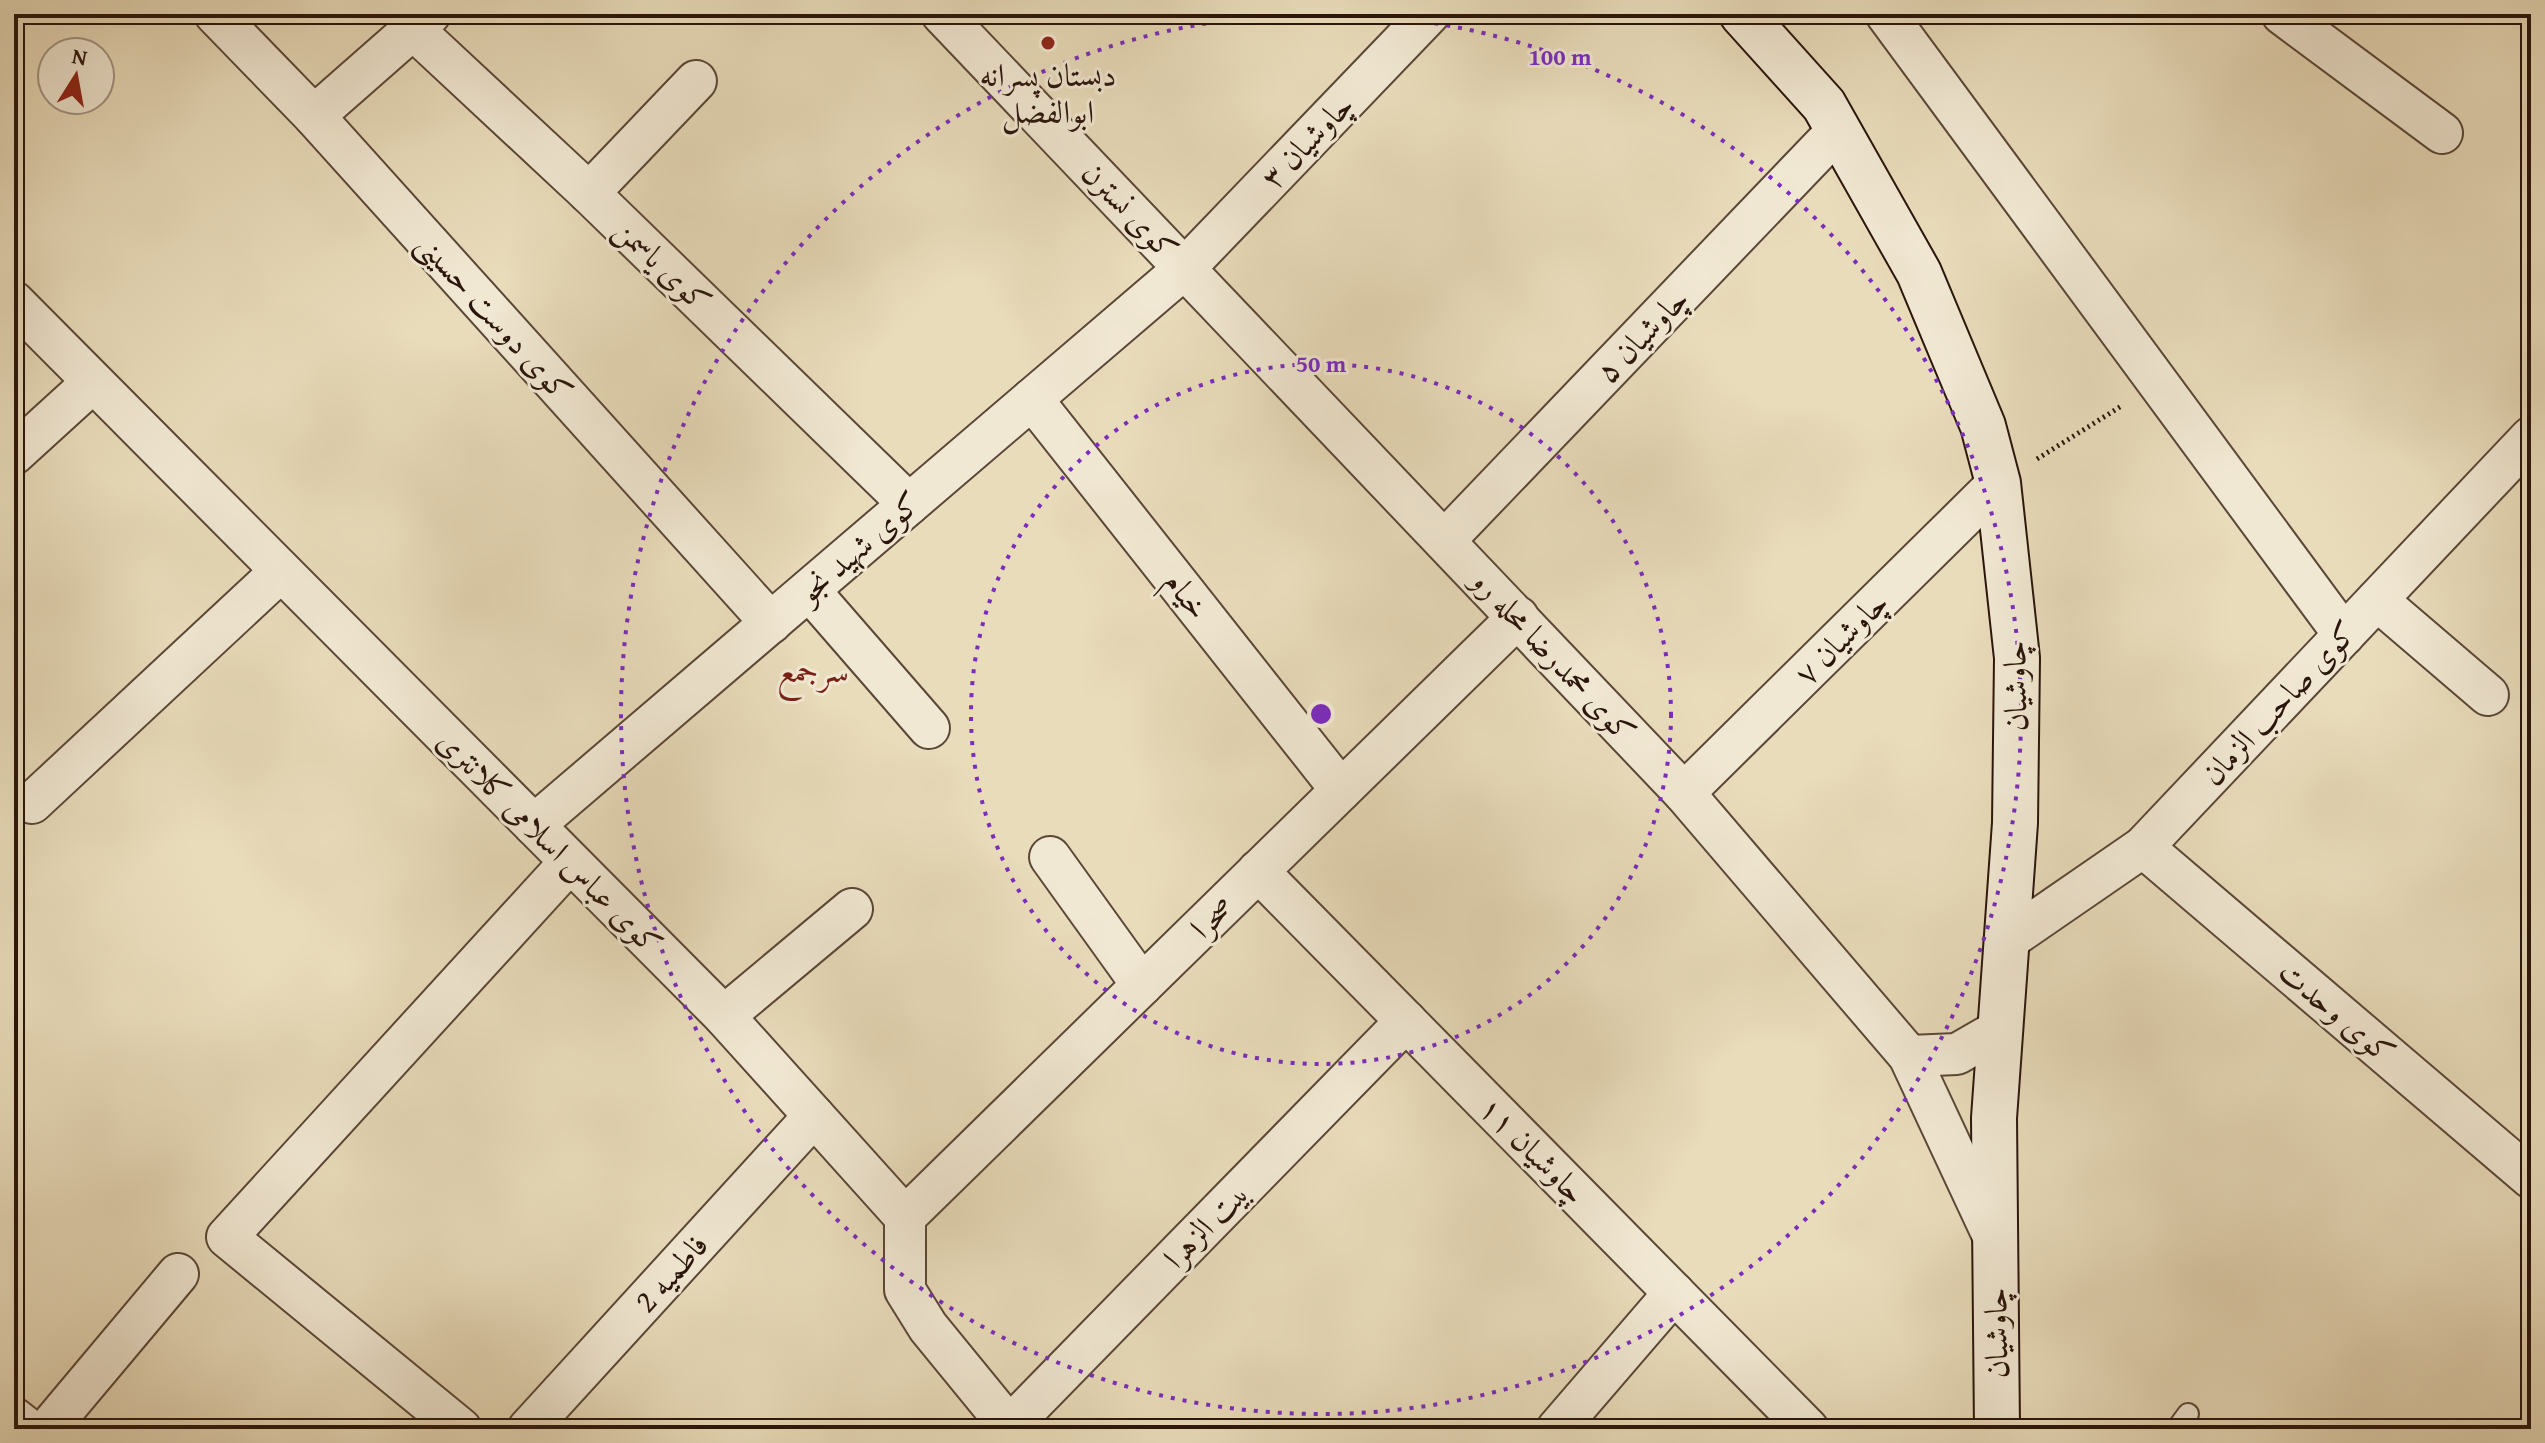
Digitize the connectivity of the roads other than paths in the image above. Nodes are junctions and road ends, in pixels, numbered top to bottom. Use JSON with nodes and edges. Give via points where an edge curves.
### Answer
{"nodes":[{"id":1,"x":215,"y":14,"type":"edge"},
{"id":2,"x":942,"y":14,"type":"edge"},
{"id":3,"x":1429,"y":14,"type":"edge"},
{"id":4,"x":1886,"y":14,"type":"edge"},
{"id":5,"x":2282,"y":14,"type":"edge"},
{"id":6,"x":1752,"y":18,"type":"edge"},
{"id":7,"x":422,"y":22,"type":"edge"},
{"id":8,"x":696,"y":81,"type":"dead end"},
{"id":9,"x":314,"y":116,"type":"junction"},
{"id":10,"x":1839,"y":129,"type":"junction"},
{"id":11,"x":2442,"y":133,"type":"dead end"},
{"id":12,"x":589,"y":193,"type":"junction"},
{"id":13,"x":1185,"y":268,"type":"junction"},
{"id":14,"x":14,"y":302,"type":"edge"},
{"id":15,"x":93,"y":382,"type":"junction"},
{"id":16,"x":1032,"y":399,"type":"junction"},
{"id":17,"x":2531,"y":437,"type":"edge"},
{"id":18,"x":14,"y":454,"type":"edge"},
{"id":19,"x":1998,"y":483,"type":"junction"},
{"id":20,"x":909,"y":504,"type":"junction"},
{"id":21,"x":1445,"y":540,"type":"junction"},
{"id":22,"x":281,"y":571,"type":"junction"},
{"id":23,"x":809,"y":590,"type":"junction"},
{"id":24,"x":2377,"y":600,"type":"junction"},
{"id":25,"x":1518,"y":617,"type":"junction"},
{"id":26,"x":771,"y":623,"type":"junction"},
{"id":27,"x":2344,"y":635,"type":"junction"},
{"id":28,"x":2488,"y":695,"type":"dead end"},
{"id":29,"x":929,"y":728,"type":"dead end"},
{"id":30,"x":1341,"y":790,"type":"junction"},
{"id":31,"x":1684,"y":793,"type":"junction"},
{"id":32,"x":32,"y":803,"type":"dead end"},
{"id":33,"x":534,"y":825,"type":"junction"},
{"id":34,"x":2143,"y":847,"type":"junction"},
{"id":35,"x":1050,"y":857,"type":"dead end"},
{"id":36,"x":570,"y":862,"type":"junction"},
{"id":37,"x":1258,"y":871,"type":"junction"},
{"id":38,"x":852,"y":909,"type":"dead end"},
{"id":39,"x":2005,"y":942,"type":"junction"},
{"id":40,"x":1142,"y":985,"type":"junction"},
{"id":41,"x":724,"y":1016,"type":"junction"},
{"id":42,"x":1406,"y":1021,"type":"junction"},
{"id":43,"x":1999,"y":1030,"type":"junction"},
{"id":44,"x":1909,"y":1056,"type":"junction"},
{"id":45,"x":814,"y":1116,"type":"junction"},
{"id":46,"x":2531,"y":1178,"type":"edge"},
{"id":47,"x":905,"y":1217,"type":"junction"},
{"id":48,"x":1994,"y":1238,"type":"junction"},
{"id":49,"x":178,"y":1274,"type":"dead end"},
{"id":50,"x":1674,"y":1293,"type":"junction"},
{"id":51,"x":14,"y":1418,"type":"edge"},
{"id":52,"x":1008,"y":1428,"type":"edge"},
{"id":53,"x":28,"y":1429,"type":"edge"},
{"id":54,"x":48,"y":1429,"type":"edge"},
{"id":55,"x":461,"y":1429,"type":"edge"},
{"id":56,"x":528,"y":1429,"type":"edge"},
{"id":57,"x":1557,"y":1429,"type":"edge"},
{"id":58,"x":1808,"y":1429,"type":"edge"},
{"id":59,"x":1997,"y":1429,"type":"edge"}],
"edges":[{"from":1,"to":9,"type":"street","name":"کوی دوست حسینی"},
{"from":2,"to":13,"type":"street","name":"کوی نسترن"},
{"from":3,"to":13,"type":"street","name":"چاوشیان ۳"},
{"from":4,"to":27,"type":"street"},
{"from":5,"to":11,"type":"street"},
{"from":6,"to":10,"type":"main road","name":"چاوشیان"},
{"from":7,"to":9,"type":"street"},
{"from":7,"to":12,"type":"street","name":"کوی یاسمن"},
{"from":8,"to":12,"type":"street"},
{"from":9,"to":26,"type":"street","name":"کوی دوست حسینی"},
{"from":10,"to":19,"type":"main road","name":"چاوشیان","via":[[1919,273],[1983,426]]},
{"from":10,"to":21,"type":"street","name":"چاوشیان ۵"},
{"from":12,"to":20,"type":"street","name":"کوی یاسمن"},
{"from":13,"to":16,"type":"street","name":"کوی شهید نجو"},
{"from":13,"to":21,"type":"street","name":"کوی محمدرضا محله رو"},
{"from":14,"to":15,"type":"street","name":"کوی عباس اسلامی کلانتری"},
{"from":15,"to":18,"type":"street"},
{"from":15,"to":22,"type":"street","name":"کوی عباس اسلامی کلانتری"},
{"from":16,"to":20,"type":"street","name":"کوی شهید نجو"},
{"from":16,"to":30,"type":"street","name":"خیام"},
{"from":17,"to":24,"type":"street","name":"کوی صاحب الزمان"},
{"from":19,"to":31,"type":"street","name":"چاوشیان ۷"},
{"from":19,"to":39,"type":"main road","name":"چاوشیان","via":[[2017,658],[2015,823]]},
{"from":20,"to":23,"type":"street","name":"کوی شهید نجو"},
{"from":21,"to":25,"type":"street","name":"کوی محمدرضا محله رو"},
{"from":22,"to":32,"type":"street"},
{"from":22,"to":33,"type":"street","name":"کوی عباس اسلامی کلانتری"},
{"from":23,"to":26,"type":"street","name":"کوی شهید نجو"},
{"from":23,"to":29,"type":"street"},
{"from":24,"to":27,"type":"street","name":"کوی صاحب الزمان"},
{"from":24,"to":28,"type":"street"},
{"from":25,"to":30,"type":"street","name":"صحرا"},
{"from":25,"to":31,"type":"street","name":"کوی محمدرضا محله رو"},
{"from":26,"to":33,"type":"street","name":"کوی شهید نجو"},
{"from":27,"to":34,"type":"street","name":"کوی صاحب الزمان"},
{"from":30,"to":37,"type":"street","name":"صحرا"},
{"from":31,"to":44,"type":"street","name":"کوی محمدرضا محله رو"},
{"from":33,"to":36,"type":"street","name":"کوی عباس اسلامی کلانتری"},
{"from":34,"to":39,"type":"street","name":"کوی صاحب الزمان"},
{"from":34,"to":46,"type":"street","name":"کوی وحدت"},
{"from":35,"to":40,"type":"street"},
{"from":36,"to":41,"type":"street","name":"کوی عباس اسلامی کلانتری"},
{"from":36,"to":55,"type":"street","via":[[227,1237]]},
{"from":37,"to":40,"type":"street","name":"صحرا"},
{"from":37,"to":42,"type":"street","name":"چاوشیان ۱۱"},
{"from":38,"to":41,"type":"street"},
{"from":39,"to":43,"type":"main road","name":"چاوشیان"},
{"from":40,"to":47,"type":"street","name":"صحرا"},
{"from":41,"to":45,"type":"street","name":"کوی عباس اسلامی کلانتری"},
{"from":42,"to":50,"type":"street","name":"چاوشیان ۱۱"},
{"from":42,"to":52,"type":"street","name":"بیت الزهرا"},
{"from":43,"to":44,"type":"street","via":[[1957,1054]]},
{"from":43,"to":48,"type":"main road","name":"چاوشیان"},
{"from":44,"to":48,"type":"street","name":"کوی محمدرضا محله رو"},
{"from":45,"to":47,"type":"street","name":"کوی عباس اسلامی کلانتری"},
{"from":45,"to":56,"type":"street","name":"فاطمیه 2"},
{"from":47,"to":52,"type":"street","via":[[905,1290]]},
{"from":48,"to":59,"type":"main road","name":"چاوشیان"},
{"from":49,"to":54,"type":"street"},
{"from":50,"to":57,"type":"street"},
{"from":50,"to":58,"type":"street","name":"چاوشیان ۱۱"},
{"from":51,"to":53,"type":"street"}]}
